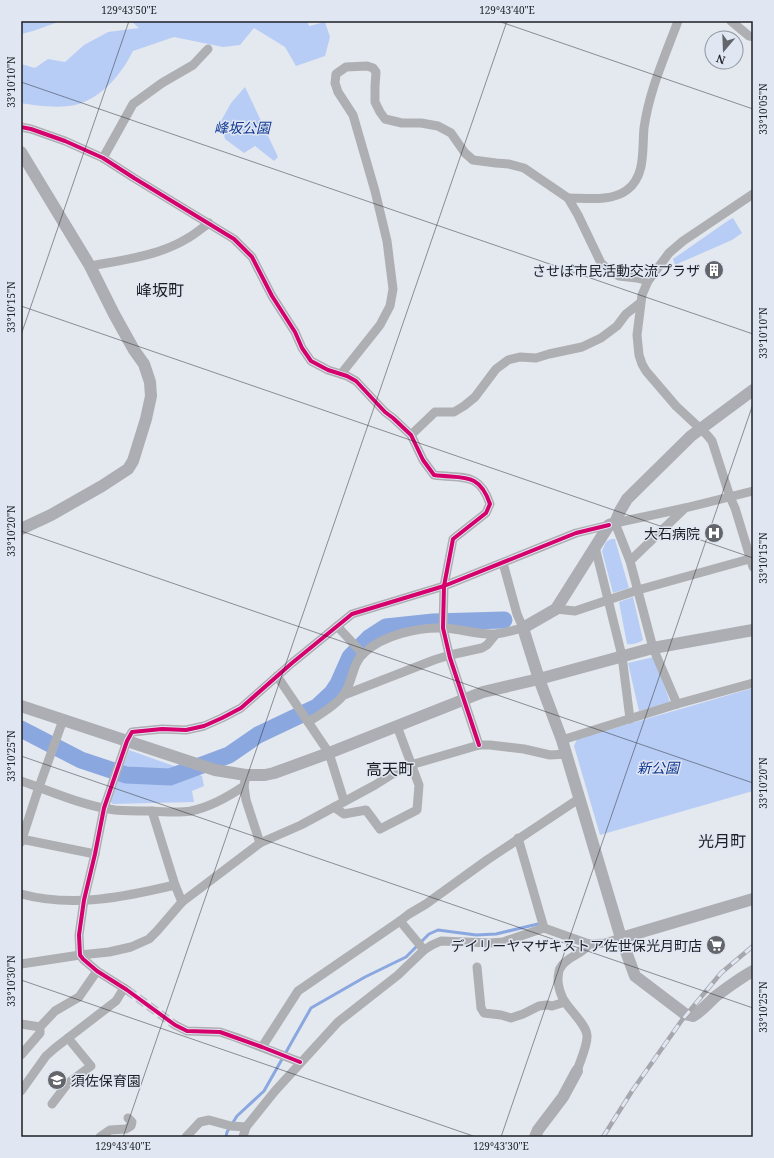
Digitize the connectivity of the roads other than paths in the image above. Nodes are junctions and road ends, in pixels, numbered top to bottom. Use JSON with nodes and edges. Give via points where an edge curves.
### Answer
{"nodes":[{"id":1,"x":678,"y":21,"type":"edge"},
{"id":2,"x":731,"y":21,"type":"edge"},
{"id":3,"x":753,"y":37,"type":"edge"},
{"id":4,"x":208,"y":48,"type":"dead end"},
{"id":5,"x":21,"y":126,"type":"edge"},
{"id":6,"x":21,"y":152,"type":"edge"},
{"id":7,"x":103,"y":158,"type":"junction"},
{"id":8,"x":753,"y":194,"type":"edge"},
{"id":9,"x":568,"y":198,"type":"junction"},
{"id":10,"x":209,"y":223,"type":"junction"},
{"id":11,"x":90,"y":266,"type":"junction"},
{"id":12,"x":648,"y":281,"type":"junction"},
{"id":13,"x":640,"y":303,"type":"junction"},
{"id":14,"x":341,"y":374,"type":"junction"},
{"id":15,"x":753,"y":390,"type":"edge"},
{"id":16,"x":700,"y":430,"type":"junction"},
{"id":17,"x":411,"y":435,"type":"junction"},
{"id":18,"x":753,"y":491,"type":"edge"},
{"id":19,"x":730,"y":497,"type":"junction"},
{"id":20,"x":685,"y":508,"type":"junction"},
{"id":21,"x":612,"y":524,"type":"junction"},
{"id":22,"x":21,"y":529,"type":"edge"},
{"id":23,"x":595,"y":547,"type":"junction"},
{"id":24,"x":630,"y":561,"type":"junction"},
{"id":25,"x":752,"y":561,"type":"edge"},
{"id":26,"x":503,"y":563,"type":"junction"},
{"id":27,"x":444,"y":586,"type":"junction"},
{"id":28,"x":638,"y":590,"type":"junction"},
{"id":29,"x":608,"y":600,"type":"junction"},
{"id":30,"x":556,"y":609,"type":"junction"},
{"id":31,"x":337,"y":626,"type":"junction"},
{"id":32,"x":443,"y":628,"type":"junction"},
{"id":33,"x":523,"y":628,"type":"junction"},
{"id":34,"x":753,"y":630,"type":"edge"},
{"id":35,"x":496,"y":634,"type":"junction"},
{"id":36,"x":653,"y":648,"type":"junction"},
{"id":37,"x":363,"y":654,"type":"junction"},
{"id":38,"x":450,"y":655,"type":"junction"},
{"id":39,"x":622,"y":656,"type":"junction"},
{"id":40,"x":277,"y":676,"type":"junction"},
{"id":41,"x":539,"y":679,"type":"junction"},
{"id":42,"x":753,"y":684,"type":"edge"},
{"id":43,"x":344,"y":695,"type":"junction"},
{"id":44,"x":464,"y":700,"type":"junction"},
{"id":45,"x":677,"y":704,"type":"junction"},
{"id":46,"x":21,"y":706,"type":"edge"},
{"id":47,"x":630,"y":718,"type":"junction"},
{"id":48,"x":63,"y":720,"type":"junction"},
{"id":49,"x":308,"y":722,"type":"junction"},
{"id":50,"x":397,"y":726,"type":"junction"},
{"id":51,"x":562,"y":740,"type":"junction"},
{"id":52,"x":127,"y":741,"type":"junction"},
{"id":53,"x":479,"y":745,"type":"junction"},
{"id":54,"x":329,"y":753,"type":"junction"},
{"id":55,"x":567,"y":754,"type":"junction"},
{"id":56,"x":411,"y":765,"type":"junction"},
{"id":57,"x":21,"y":781,"type":"edge"},
{"id":58,"x":245,"y":781,"type":"junction"},
{"id":59,"x":39,"y":787,"type":"junction"},
{"id":60,"x":580,"y":798,"type":"junction"},
{"id":61,"x":344,"y":801,"type":"junction"},
{"id":62,"x":334,"y":807,"type":"junction"},
{"id":63,"x":104,"y":808,"type":"junction"},
{"id":64,"x":152,"y":811,"type":"junction"},
{"id":65,"x":518,"y":838,"type":"junction"},
{"id":66,"x":21,"y":840,"type":"edge"},
{"id":67,"x":260,"y":843,"type":"junction"},
{"id":68,"x":95,"y":854,"type":"junction"},
{"id":69,"x":175,"y":885,"type":"junction"},
{"id":70,"x":21,"y":894,"type":"edge"},
{"id":71,"x":753,"y":899,"type":"edge"},
{"id":72,"x":84,"y":900,"type":"junction"},
{"id":73,"x":182,"y":902,"type":"junction"},
{"id":74,"x":400,"y":921,"type":"junction"},
{"id":75,"x":544,"y":928,"type":"junction"},
{"id":76,"x":621,"y":938,"type":"junction"},
{"id":77,"x":589,"y":944,"type":"junction"},
{"id":78,"x":424,"y":950,"type":"junction"},
{"id":79,"x":80,"y":955,"type":"junction"},
{"id":80,"x":21,"y":964,"type":"edge"},
{"id":81,"x":477,"y":967,"type":"dead end"},
{"id":82,"x":97,"y":971,"type":"junction"},
{"id":83,"x":753,"y":971,"type":"edge"},
{"id":84,"x":565,"y":1002,"type":"junction"},
{"id":85,"x":21,"y":1024,"type":"edge"},
{"id":86,"x":175,"y":1025,"type":"tunnel mouth"},
{"id":87,"x":40,"y":1027,"type":"junction"},
{"id":88,"x":68,"y":1038,"type":"junction"},
{"id":89,"x":262,"y":1047,"type":"junction"},
{"id":90,"x":21,"y":1055,"type":"edge"},
{"id":91,"x":300,"y":1062,"type":"junction"},
{"id":92,"x":577,"y":1071,"type":"joint"},
{"id":93,"x":21,"y":1091,"type":"edge"},
{"id":94,"x":52,"y":1104,"type":"dead end"},
{"id":95,"x":128,"y":1118,"type":"dead end"},
{"id":96,"x":246,"y":1127,"type":"junction"},
{"id":97,"x":100,"y":1137,"type":"edge"},
{"id":98,"x":186,"y":1137,"type":"edge"},
{"id":99,"x":243,"y":1137,"type":"edge"},
{"id":100,"x":536,"y":1137,"type":"edge"}],
"edges":[{"from":1,"to":9,"type":"street","via":[[650,96],[644,128],[642,162],[636,180],[626,191],[609,198]]},
{"from":2,"to":3,"type":"street"},
{"from":4,"to":7,"type":"street","via":[[193,65],[133,104]]},
{"from":5,"to":7,"type":"street","via":[[65,141]]},
{"from":6,"to":11,"type":"street"},
{"from":7,"to":10,"type":"street"},
{"from":8,"to":12,"type":"street","via":[[683,241],[669,253]]},
{"from":9,"to":12,"type":"street","via":[[602,263],[619,276]]},
{"from":9,"to":14,"type":"street","via":[[524,168],[472,160],[451,133],[438,126],[385,119],[375,102],[376,72],[373,68],[346,67],[336,74],[335,83],[353,115],[375,191],[387,241],[393,289],[390,306],[380,325]]},
{"from":10,"to":11,"type":"street","via":[[169,248],[146,256]]},
{"from":10,"to":14,"type":"street","via":[[234,239],[252,256],[272,296],[311,361]]},
{"from":11,"to":22,"type":"street","via":[[114,314],[144,364],[150,382],[151,396],[146,419],[128,470],[51,515]]},
{"from":12,"to":13,"type":"street"},
{"from":13,"to":16,"type":"street","via":[[637,335],[642,364],[676,406]]},
{"from":13,"to":17,"type":"street","via":[[602,338],[582,348],[536,358],[520,357],[508,360],[496,369],[475,397],[464,406],[454,412],[435,412]]},
{"from":14,"to":17,"type":"street","via":[[356,381]]},
{"from":15,"to":16,"type":"street"},
{"from":16,"to":19,"type":"street","via":[[712,441]]},
{"from":16,"to":21,"type":"street","via":[[627,499]]},
{"from":17,"to":27,"type":"street","via":[[423,460],[434,475],[469,478],[485,490],[490,504],[486,512],[453,539]]},
{"from":18,"to":19,"type":"street"},
{"from":19,"to":20,"type":"street"},
{"from":19,"to":25,"type":"street"},
{"from":20,"to":21,"type":"street"},
{"from":20,"to":24,"type":"street"},
{"from":21,"to":23,"type":"street"},
{"from":21,"to":24,"type":"street"},
{"from":21,"to":26,"type":"street","via":[[576,533]]},
{"from":23,"to":29,"type":"street"},
{"from":23,"to":30,"type":"street"},
{"from":24,"to":28,"type":"street"},
{"from":25,"to":28,"type":"street"},
{"from":26,"to":27,"type":"street"},
{"from":26,"to":33,"type":"street"},
{"from":27,"to":31,"type":"street","via":[[352,614]]},
{"from":27,"to":32,"type":"street"},
{"from":28,"to":29,"type":"street"},
{"from":28,"to":36,"type":"street"},
{"from":29,"to":30,"type":"street","via":[[575,611]]},
{"from":29,"to":39,"type":"street"},
{"from":30,"to":33,"type":"street"},
{"from":31,"to":37,"type":"street"},
{"from":31,"to":40,"type":"street"},
{"from":32,"to":35,"type":"street"},
{"from":32,"to":37,"type":"street","via":[[394,635]]},
{"from":32,"to":38,"type":"street"},
{"from":33,"to":35,"type":"street"},
{"from":33,"to":41,"type":"street"},
{"from":34,"to":36,"type":"street"},
{"from":35,"to":38,"type":"street","via":[[487,646]]},
{"from":36,"to":39,"type":"street"},
{"from":36,"to":45,"type":"street"},
{"from":37,"to":43,"type":"street"},
{"from":38,"to":43,"type":"street"},
{"from":38,"to":44,"type":"street"},
{"from":39,"to":41,"type":"street"},
{"from":39,"to":47,"type":"street"},
{"from":40,"to":49,"type":"street"},
{"from":40,"to":52,"type":"street","via":[[241,708],[204,726],[186,730],[132,732]]},
{"from":41,"to":44,"type":"street","via":[[483,692]]},
{"from":41,"to":51,"type":"street"},
{"from":42,"to":45,"type":"street"},
{"from":43,"to":49,"type":"street"},
{"from":44,"to":50,"type":"street"},
{"from":44,"to":53,"type":"street"},
{"from":45,"to":47,"type":"street"},
{"from":46,"to":48,"type":"street"},
{"from":47,"to":51,"type":"street"},
{"from":48,"to":52,"type":"street"},
{"from":48,"to":59,"type":"street"},
{"from":49,"to":54,"type":"street"},
{"from":50,"to":54,"type":"street"},
{"from":50,"to":56,"type":"street"},
{"from":51,"to":55,"type":"street"},
{"from":52,"to":58,"type":"street"},
{"from":52,"to":63,"type":"street"},
{"from":53,"to":55,"type":"street","via":[[524,749],[550,755]]},
{"from":53,"to":56,"type":"street"},
{"from":54,"to":58,"type":"street"},
{"from":54,"to":61,"type":"street"},
{"from":55,"to":60,"type":"street"},
{"from":56,"to":61,"type":"street"},
{"from":56,"to":62,"type":"street","via":[[419,785],[417,810],[380,830],[366,810],[344,814]]},
{"from":57,"to":59,"type":"street"},
{"from":58,"to":64,"type":"street","via":[[227,797],[206,807],[191,811]]},
{"from":58,"to":67,"type":"street","via":[[246,800]]},
{"from":59,"to":63,"type":"street"},
{"from":59,"to":66,"type":"street"},
{"from":60,"to":65,"type":"street"},
{"from":60,"to":76,"type":"street"},
{"from":61,"to":62,"type":"street"},
{"from":62,"to":67,"type":"street"},
{"from":63,"to":64,"type":"street"},
{"from":63,"to":68,"type":"street"},
{"from":64,"to":69,"type":"street"},
{"from":65,"to":74,"type":"street"},
{"from":65,"to":75,"type":"street"},
{"from":66,"to":68,"type":"street"},
{"from":67,"to":73,"type":"street"},
{"from":68,"to":72,"type":"street"},
{"from":69,"to":72,"type":"street","via":[[127,896]]},
{"from":69,"to":73,"type":"street"},
{"from":70,"to":72,"type":"street","via":[[61,900]]},
{"from":71,"to":76,"type":"street"},
{"from":72,"to":79,"type":"street","via":[[79,935]]},
{"from":73,"to":79,"type":"street","via":[[148,939],[131,947]]},
{"from":74,"to":78,"type":"street"},
{"from":74,"to":89,"type":"street","via":[[298,991]]},
{"from":75,"to":77,"type":"street"},
{"from":75,"to":78,"type":"street","via":[[503,942],[441,941]]},
{"from":76,"to":77,"type":"street"},
{"from":76,"to":83,"type":"street","via":[[635,976],[685,1014],[693,1016],[716,996]]},
{"from":77,"to":84,"type":"street","via":[[586,950],[560,967],[559,988]]},
{"from":78,"to":91,"type":"street","via":[[338,1022]]},
{"from":79,"to":80,"type":"street"},
{"from":79,"to":82,"type":"street"},
{"from":81,"to":84,"type":"street","via":[[481,1008],[484,1013],[511,1018],[539,1006]]},
{"from":82,"to":87,"type":"street","via":[[79,997],[54,1011]]},
{"from":82,"to":88,"type":"street","via":[[125,989],[116,1001]]},
{"from":84,"to":92,"type":"street","via":[[585,1028],[587,1036]]},
{"from":85,"to":87,"type":"street"},
{"from":86,"to":89,"type":"street","via":[[187,1031],[220,1032]]},
{"from":87,"to":90,"type":"street","via":[[40,1033]]},
{"from":88,"to":93,"type":"street","via":[[46,1056]]},
{"from":88,"to":94,"type":"street","via":[[91,1066],[68,1083]]},
{"from":89,"to":91,"type":"street"},
{"from":91,"to":96,"type":"street"},
{"from":92,"to":100,"type":"street"},
{"from":95,"to":97,"type":"street","via":[[132,1122],[131,1126],[126,1129],[110,1130]]},
{"from":96,"to":98,"type":"street","via":[[224,1125],[209,1120],[200,1122]]},
{"from":96,"to":99,"type":"street"}]}
